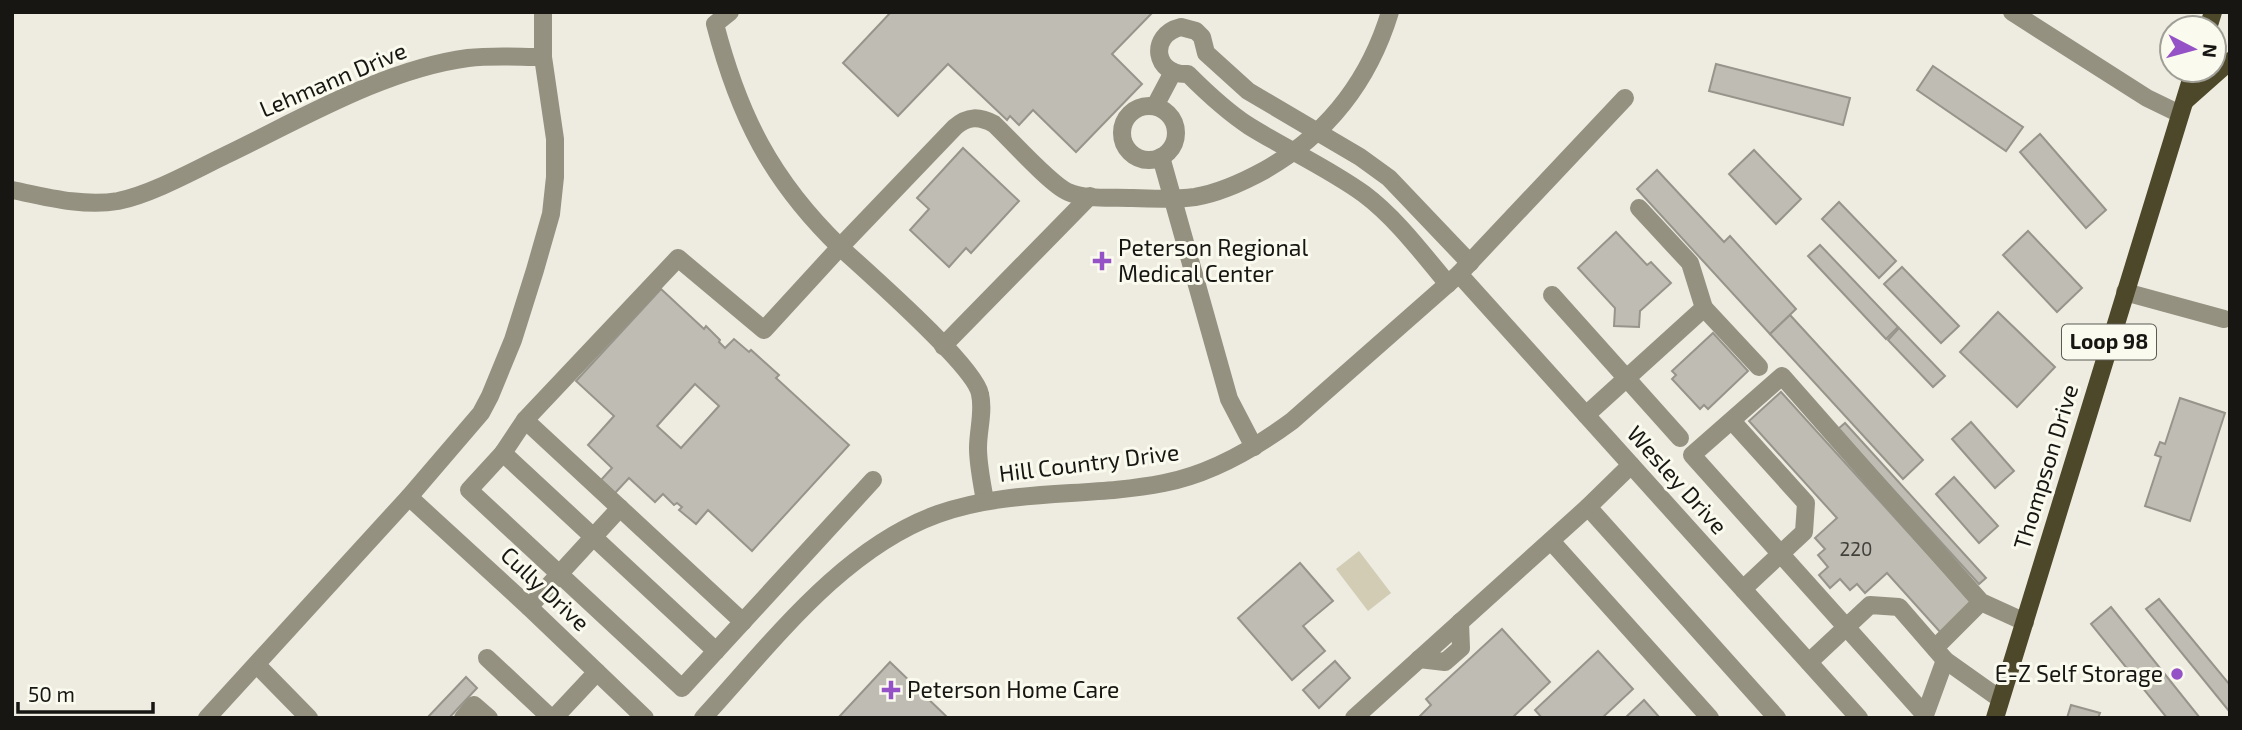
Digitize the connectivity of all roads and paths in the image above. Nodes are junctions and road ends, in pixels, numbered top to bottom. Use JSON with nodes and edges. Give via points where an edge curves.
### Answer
{"nodes":[{"id":1,"x":543,"y":12,"type":"edge"},
{"id":2,"x":730,"y":12,"type":"edge"},
{"id":3,"x":1390,"y":12,"type":"edge"},
{"id":4,"x":2012,"y":12,"type":"edge"},
{"id":5,"x":713,"y":18,"type":"edge"},
{"id":6,"x":543,"y":57,"type":"junction"},
{"id":7,"x":2230,"y":61,"type":"edge"},
{"id":8,"x":1173,"y":72,"type":"junction"},
{"id":9,"x":2190,"y":84,"type":"edge"},
{"id":10,"x":1625,"y":98,"type":"dead end"},
{"id":11,"x":1155,"y":106,"type":"junction"},
{"id":12,"x":2182,"y":109,"type":"junction"},
{"id":13,"x":1319,"y":132,"type":"junction"},
{"id":14,"x":1296,"y":151,"type":"junction"},
{"id":15,"x":1161,"y":158,"type":"junction"},
{"id":16,"x":12,"y":190,"type":"edge"},
{"id":17,"x":1090,"y":196,"type":"junction"},
{"id":18,"x":1173,"y":199,"type":"junction"},
{"id":19,"x":1639,"y":208,"type":"dead end"},
{"id":20,"x":840,"y":247,"type":"junction"},
{"id":21,"x":1459,"y":273,"type":"junction"},
{"id":22,"x":2124,"y":292,"type":"junction"},
{"id":23,"x":1552,"y":295,"type":"dead end"},
{"id":24,"x":1704,"y":309,"type":"junction"},
{"id":25,"x":2228,"y":318,"type":"edge"},
{"id":26,"x":943,"y":346,"type":"junction"},
{"id":27,"x":1759,"y":367,"type":"dead end"},
{"id":28,"x":1626,"y":378,"type":"junction"},
{"id":29,"x":1586,"y":415,"type":"junction"},
{"id":30,"x":525,"y":420,"type":"junction"},
{"id":31,"x":1731,"y":421,"type":"junction"},
{"id":32,"x":1680,"y":438,"type":"dead end"},
{"id":33,"x":1254,"y":447,"type":"junction"},
{"id":34,"x":503,"y":453,"type":"junction"},
{"id":35,"x":1631,"y":465,"type":"junction"},
{"id":36,"x":873,"y":480,"type":"dead end"},
{"id":37,"x":409,"y":497,"type":"junction"},
{"id":38,"x":985,"y":501,"type":"junction"},
{"id":39,"x":1588,"y":507,"type":"junction"},
{"id":40,"x":620,"y":508,"type":"junction"},
{"id":41,"x":593,"y":537,"type":"junction"},
{"id":42,"x":1550,"y":541,"type":"junction"},
{"id":43,"x":1781,"y":554,"type":"junction"},
{"id":44,"x":559,"y":574,"type":"junction"},
{"id":45,"x":1743,"y":589,"type":"junction"},
{"id":46,"x":1981,"y":602,"type":"junction"},
{"id":47,"x":529,"y":607,"type":"junction"},
{"id":48,"x":743,"y":622,"type":"junction"},
{"id":49,"x":2025,"y":622,"type":"junction"},
{"id":50,"x":1846,"y":627,"type":"junction"},
{"id":51,"x":716,"y":651,"type":"junction"},
{"id":52,"x":1940,"y":654,"type":"junction"},
{"id":53,"x":487,"y":658,"type":"dead end"},
{"id":54,"x":1809,"y":662,"type":"junction"},
{"id":55,"x":257,"y":665,"type":"junction"},
{"id":56,"x":597,"y":671,"type":"junction"},
{"id":57,"x":2000,"y":699,"type":"junction"},
{"id":58,"x":1766,"y":714,"type":"edge"},
{"id":59,"x":562,"y":715,"type":"edge"},
{"id":60,"x":206,"y":718,"type":"edge"},
{"id":61,"x":309,"y":718,"type":"edge"},
{"id":62,"x":463,"y":718,"type":"edge"},
{"id":63,"x":489,"y":718,"type":"edge"},
{"id":64,"x":645,"y":718,"type":"edge"},
{"id":65,"x":703,"y":718,"type":"edge"},
{"id":66,"x":1354,"y":718,"type":"edge"},
{"id":67,"x":1710,"y":718,"type":"edge"},
{"id":68,"x":1859,"y":718,"type":"edge"},
{"id":69,"x":1995,"y":718,"type":"edge"}],
"edges":[{"from":1,"to":6,"type":"street"},
{"from":2,"to":5,"type":"street"},
{"from":3,"to":13,"type":"street","via":[[1373,59]]},
{"from":4,"to":12,"type":"street","via":[[2147,98]]},
{"from":5,"to":20,"type":"street","via":[[728,73],[756,139],[793,197]]},
{"from":6,"to":16,"type":"street","name":"Lehmann Drive","via":[[466,58],[396,77],[118,201],[58,200]]},
{"from":6,"to":37,"type":"street","via":[[555,139],[555,177],[551,214],[535,270],[513,340],[481,414]]},
{"from":7,"to":12,"type":"main road"},
{"from":8,"to":11,"type":"street"},
{"from":8,"to":13,"type":"street","via":[[1159,56],[1161,40],[1173,29],[1189,27],[1202,37],[1206,53],[1248,91]]},
{"from":8,"to":14,"type":"street","via":[[1188,74],[1231,114]]},
{"from":9,"to":12,"type":"main road","name":"Thompson Drive","number":"Loop 98"},
{"from":10,"to":21,"type":"street","name":"Hill Country Drive"},
{"from":11,"to":15,"type":"street","via":[[1171,116],[1177,133],[1171,149]]},
{"from":11,"to":15,"type":"street","via":[[1136,108],[1129,114],[1123,141],[1133,155]]},
{"from":12,"to":22,"type":"main road","name":"Thompson Drive","number":"Loop 98"},
{"from":13,"to":14,"type":"street"},
{"from":13,"to":21,"type":"street","via":[[1389,178]]},
{"from":14,"to":18,"type":"street","via":[[1230,187]]},
{"from":14,"to":21,"type":"street","via":[[1375,202]]},
{"from":15,"to":18,"type":"street"},
{"from":17,"to":18,"type":"street"},
{"from":17,"to":20,"type":"street","via":[[1061,188],[994,124],[968,118]]},
{"from":17,"to":26,"type":"street"},
{"from":18,"to":33,"type":"street","via":[[1229,399]]},
{"from":19,"to":24,"type":"street","via":[[1690,263]]},
{"from":20,"to":26,"type":"street"},
{"from":20,"to":30,"type":"street","via":[[764,330],[678,258]]},
{"from":21,"to":29,"type":"street","name":"Wesley Drive"},
{"from":21,"to":33,"type":"street","name":"Hill Country Drive","via":[[1293,421]]},
{"from":22,"to":25,"type":"street"},
{"from":22,"to":49,"type":"main road","name":"Thompson Drive","number":"Loop 98"},
{"from":23,"to":28,"type":"street"},
{"from":24,"to":27,"type":"street"},
{"from":24,"to":28,"type":"street"},
{"from":26,"to":38,"type":"street","via":[[973,376],[980,394],[978,454]]},
{"from":28,"to":29,"type":"street"},
{"from":28,"to":32,"type":"street"},
{"from":29,"to":35,"type":"street","name":"Wesley Drive"},
{"from":30,"to":34,"type":"street"},
{"from":30,"to":40,"type":"street"},
{"from":31,"to":43,"type":"street","via":[[1806,503],[1804,532]]},
{"from":31,"to":43,"type":"street","via":[[1692,455]]},
{"from":31,"to":46,"type":"street","via":[[1782,376]]},
{"from":33,"to":38,"type":"street","name":"Hill Country Drive","via":[[1214,467],[1164,483]]},
{"from":34,"to":41,"type":"street"},
{"from":34,"to":44,"type":"street","via":[[469,490]]},
{"from":35,"to":39,"type":"street"},
{"from":35,"to":45,"type":"street","name":"Wesley Drive"},
{"from":36,"to":48,"type":"street"},
{"from":37,"to":47,"type":"street","name":"Cully Drive"},
{"from":37,"to":55,"type":"street"},
{"from":38,"to":65,"type":"street","name":"Hill Country Drive","via":[[903,530],[853,563],[824,587]]},
{"from":39,"to":42,"type":"street"},
{"from":39,"to":58,"type":"street"},
{"from":40,"to":41,"type":"street"},
{"from":40,"to":48,"type":"street"},
{"from":41,"to":44,"type":"street"},
{"from":41,"to":51,"type":"street"},
{"from":42,"to":66,"type":"street","via":[[1460,622],[1461,649],[1445,662],[1419,659]]},
{"from":42,"to":67,"type":"street"},
{"from":43,"to":45,"type":"street"},
{"from":43,"to":50,"type":"street"},
{"from":44,"to":47,"type":"street"},
{"from":44,"to":51,"type":"street","via":[[682,688]]},
{"from":45,"to":54,"type":"street","name":"Wesley Drive"},
{"from":46,"to":49,"type":"street"},
{"from":46,"to":52,"type":"street"},
{"from":47,"to":56,"type":"street","name":"Cully Drive"},
{"from":48,"to":51,"type":"street"},
{"from":49,"to":57,"type":"main road","name":"Thompson Drive","number":"Loop 98"},
{"from":50,"to":52,"type":"street","via":[[1870,605],[1899,607]]},
{"from":50,"to":52,"type":"street","via":[[1925,715]]},
{"from":50,"to":54,"type":"street"},
{"from":52,"to":57,"type":"street"},
{"from":53,"to":59,"type":"street"},
{"from":54,"to":68,"type":"street","name":"Wesley Drive"},
{"from":55,"to":60,"type":"street"},
{"from":55,"to":61,"type":"street"},
{"from":56,"to":59,"type":"street"},
{"from":56,"to":64,"type":"street","name":"Cully Drive"},
{"from":57,"to":69,"type":"main road","name":"Thompson Drive","number":"Loop 98"},
{"from":62,"to":63,"type":"street","via":[[474,705]]}]}
